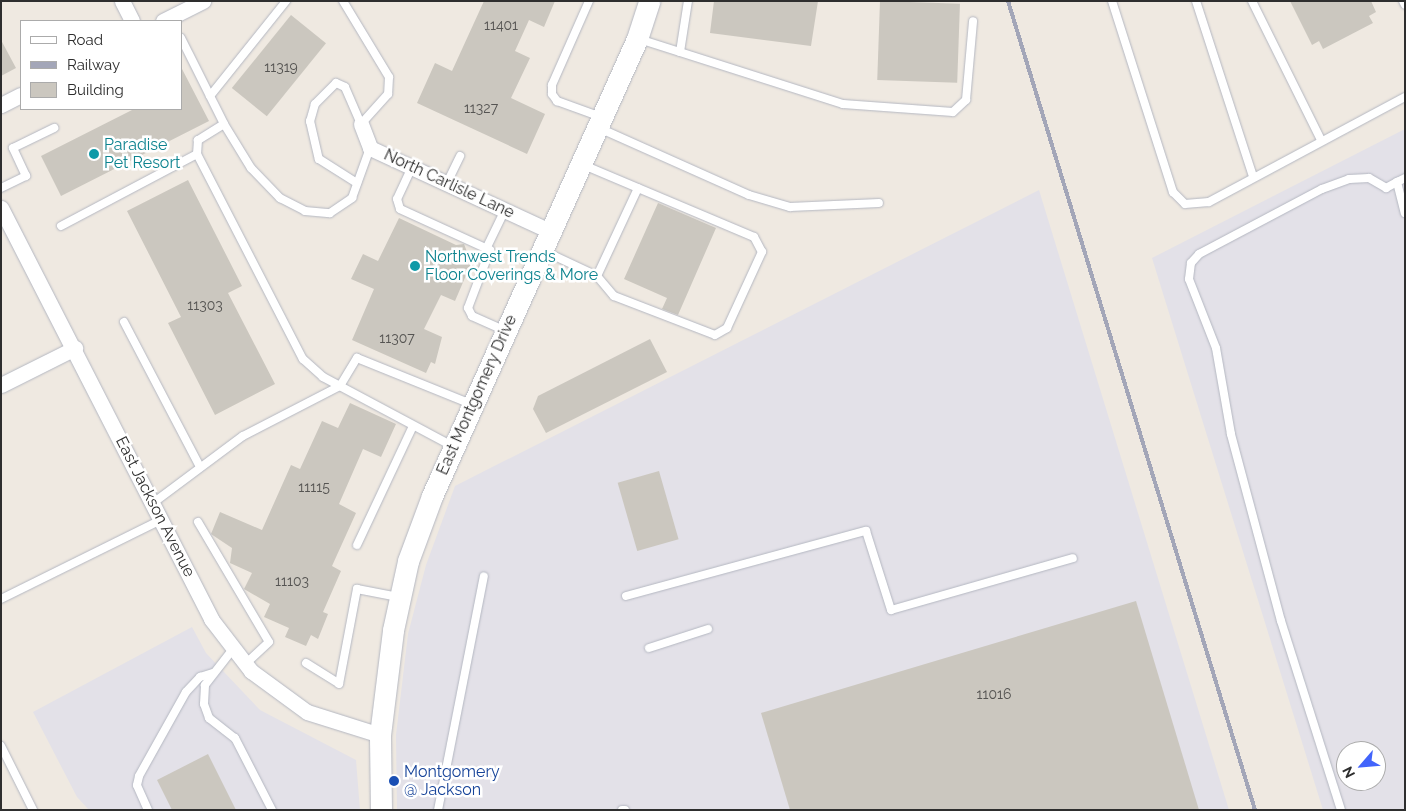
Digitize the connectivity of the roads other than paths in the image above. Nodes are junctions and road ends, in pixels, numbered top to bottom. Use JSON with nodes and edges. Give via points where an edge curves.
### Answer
{"nodes":[{"id":1,"x":122,"y":1,"type":"edge"},
{"id":2,"x":203,"y":1,"type":"edge"},
{"id":3,"x":286,"y":1,"type":"edge"},
{"id":4,"x":343,"y":1,"type":"edge"},
{"id":5,"x":589,"y":1,"type":"edge"},
{"id":6,"x":649,"y":1,"type":"edge"},
{"id":7,"x":688,"y":1,"type":"edge"},
{"id":8,"x":1112,"y":1,"type":"edge"},
{"id":9,"x":1196,"y":1,"type":"edge"},
{"id":10,"x":1252,"y":1,"type":"edge"},
{"id":11,"x":1403,"y":1,"type":"edge"},
{"id":12,"x":1405,"y":5,"type":"edge"},
{"id":13,"x":132,"y":20,"type":"edge"},
{"id":14,"x":169,"y":20,"type":"edge"},
{"id":15,"x":973,"y":21,"type":"dead end"},
{"id":16,"x":637,"y":39,"type":"junction"},
{"id":17,"x":182,"y":40,"type":"edge"},
{"id":18,"x":680,"y":52,"type":"junction"},
{"id":19,"x":20,"y":96,"type":"edge"},
{"id":20,"x":210,"y":96,"type":"junction"},
{"id":21,"x":1405,"y":97,"type":"edge"},
{"id":22,"x":1,"y":105,"type":"edge"},
{"id":23,"x":600,"y":122,"type":"junction"},
{"id":24,"x":224,"y":124,"type":"junction"},
{"id":25,"x":361,"y":124,"type":"junction"},
{"id":26,"x":54,"y":128,"type":"dead end"},
{"id":27,"x":1321,"y":140,"type":"junction"},
{"id":28,"x":370,"y":148,"type":"junction"},
{"id":29,"x":197,"y":154,"type":"junction"},
{"id":30,"x":460,"y":156,"type":"dead end"},
{"id":31,"x":581,"y":164,"type":"junction"},
{"id":32,"x":412,"y":167,"type":"junction"},
{"id":33,"x":1253,"y":176,"type":"junction"},
{"id":34,"x":1401,"y":180,"type":"edge"},
{"id":35,"x":357,"y":183,"type":"junction"},
{"id":36,"x":447,"y":184,"type":"junction"},
{"id":37,"x":1,"y":188,"type":"edge"},
{"id":38,"x":638,"y":188,"type":"junction"},
{"id":39,"x":879,"y":203,"type":"dead end"},
{"id":40,"x":1,"y":208,"type":"edge"},
{"id":41,"x":505,"y":210,"type":"junction"},
{"id":42,"x":1405,"y":213,"type":"edge"},
{"id":43,"x":61,"y":226,"type":"dead end"},
{"id":44,"x":550,"y":231,"type":"junction"},
{"id":45,"x":487,"y":247,"type":"junction"},
{"id":46,"x":542,"y":250,"type":"junction"},
{"id":47,"x":597,"y":276,"type":"junction"},
{"id":48,"x":124,"y":322,"type":"dead end"},
{"id":49,"x":506,"y":331,"type":"junction"},
{"id":50,"x":75,"y":348,"type":"junction"},
{"id":51,"x":1,"y":384,"type":"edge"},
{"id":52,"x":340,"y":386,"type":"junction"},
{"id":53,"x":472,"y":405,"type":"junction"},
{"id":54,"x":412,"y":428,"type":"junction"},
{"id":55,"x":454,"y":447,"type":"junction"},
{"id":56,"x":199,"y":465,"type":"junction"},
{"id":57,"x":152,"y":503,"type":"junction"},
{"id":58,"x":161,"y":520,"type":"junction"},
{"id":59,"x":198,"y":522,"type":"dead end"},
{"id":60,"x":357,"y":545,"type":"dead end"},
{"id":61,"x":1073,"y":558,"type":"dead end"},
{"id":62,"x":484,"y":576,"type":"dead end"},
{"id":63,"x":626,"y":596,"type":"dead end"},
{"id":64,"x":400,"y":598,"type":"junction"},
{"id":65,"x":1,"y":599,"type":"edge"},
{"id":66,"x":708,"y":629,"type":"dead end"},
{"id":67,"x":649,"y":648,"type":"dead end"},
{"id":68,"x":233,"y":649,"type":"junction"},
{"id":69,"x":306,"y":663,"type":"dead end"},
{"id":70,"x":245,"y":664,"type":"junction"},
{"id":71,"x":213,"y":673,"type":"junction"},
{"id":72,"x":380,"y":735,"type":"junction"},
{"id":73,"x":1,"y":746,"type":"edge"},
{"id":74,"x":33,"y":810,"type":"edge"},
{"id":75,"x":148,"y":810,"type":"edge"},
{"id":76,"x":272,"y":810,"type":"edge"},
{"id":77,"x":380,"y":810,"type":"edge"},
{"id":78,"x":438,"y":810,"type":"edge"},
{"id":79,"x":1341,"y":810,"type":"edge"}],
"edges":[{"from":1,"to":13,"type":"street"},
{"from":2,"to":14,"type":"street"},
{"from":3,"to":20,"type":"lane"},
{"from":4,"to":25,"type":"lane","via":[[388,77],[388,94]]},
{"from":5,"to":23,"type":"lane","via":[[552,85],[552,94],[557,101]]},
{"from":6,"to":16,"type":"main road","name":"East Montgomery Drive"},
{"from":7,"to":18,"type":"lane"},
{"from":8,"to":33,"type":"lane","via":[[1173,192],[1185,204],[1209,202]]},
{"from":9,"to":33,"type":"lane"},
{"from":10,"to":27,"type":"lane"},
{"from":11,"to":12,"type":"lane"},
{"from":15,"to":18,"type":"lane","via":[[966,100],[953,112],[843,104]]},
{"from":16,"to":18,"type":"lane"},
{"from":16,"to":23,"type":"main road","name":"East Montgomery Drive"},
{"from":17,"to":20,"type":"lane"},
{"from":19,"to":22,"type":"street"},
{"from":20,"to":24,"type":"lane"},
{"from":21,"to":27,"type":"lane"},
{"from":23,"to":31,"type":"main road","name":"East Montgomery Drive"},
{"from":23,"to":39,"type":"lane","via":[[749,196],[790,207]]},
{"from":24,"to":29,"type":"lane","via":[[198,140]]},
{"from":24,"to":35,"type":"lane","via":[[250,168],[280,198],[305,211],[330,213],[352,198]]},
{"from":25,"to":28,"type":"street","name":"North Carlisle Lane"},
{"from":25,"to":35,"type":"lane","via":[[345,87],[336,83],[315,104],[310,121],[319,159]]},
{"from":26,"to":37,"type":"lane","via":[[13,148],[26,176]]},
{"from":27,"to":33,"type":"lane"},
{"from":28,"to":32,"type":"street","name":"North Carlisle Lane"},
{"from":28,"to":35,"type":"lane"},
{"from":29,"to":43,"type":"lane"},
{"from":29,"to":52,"type":"lane","via":[[303,359]]},
{"from":30,"to":36,"type":"lane"},
{"from":31,"to":38,"type":"lane"},
{"from":31,"to":44,"type":"main road","name":"East Montgomery Drive"},
{"from":32,"to":36,"type":"street","name":"North Carlisle Lane"},
{"from":32,"to":45,"type":"lane","via":[[397,199],[400,209]]},
{"from":34,"to":42,"type":"lane"},
{"from":34,"to":79,"type":"lane","via":[[1386,188],[1369,178],[1349,179],[1322,189],[1199,254],[1191,263],[1189,279],[1216,348],[1231,434],[1278,613]]},
{"from":36,"to":41,"type":"street","name":"North Carlisle Lane"},
{"from":38,"to":47,"type":"lane"},
{"from":38,"to":47,"type":"lane","via":[[758,240],[762,252],[727,328],[715,335],[614,296]]},
{"from":40,"to":50,"type":"street","name":"East Jackson Avenue"},
{"from":41,"to":44,"type":"street","name":"North Carlisle Lane"},
{"from":41,"to":45,"type":"lane"},
{"from":44,"to":46,"type":"main road","name":"East Montgomery Drive"},
{"from":45,"to":49,"type":"lane","via":[[491,254],[468,308],[472,316]]},
{"from":46,"to":47,"type":"lane"},
{"from":46,"to":49,"type":"main road","name":"East Montgomery Drive"},
{"from":48,"to":56,"type":"lane"},
{"from":49,"to":53,"type":"main road","name":"East Montgomery Drive"},
{"from":50,"to":51,"type":"street"},
{"from":50,"to":57,"type":"street","name":"East Jackson Avenue"},
{"from":52,"to":53,"type":"lane","via":[[354,362],[364,357]]},
{"from":52,"to":54,"type":"lane"},
{"from":52,"to":56,"type":"lane","via":[[243,436]]},
{"from":53,"to":55,"type":"main road","name":"East Montgomery Drive"},
{"from":54,"to":55,"type":"lane"},
{"from":54,"to":60,"type":"lane"},
{"from":55,"to":64,"type":"main road","name":"East Montgomery Drive","via":[[428,505]]},
{"from":56,"to":57,"type":"lane"},
{"from":57,"to":58,"type":"street","name":"East Jackson Avenue"},
{"from":58,"to":65,"type":"lane"},
{"from":58,"to":68,"type":"street","name":"East Jackson Avenue","via":[[211,619]]},
{"from":59,"to":70,"type":"lane","via":[[269,642]]},
{"from":61,"to":63,"type":"lane","via":[[891,610],[866,531]]},
{"from":62,"to":78,"type":"lane"},
{"from":64,"to":69,"type":"lane","via":[[357,589],[339,684]]},
{"from":64,"to":72,"type":"main road","name":"East Montgomery Drive"},
{"from":66,"to":67,"type":"lane"},
{"from":68,"to":70,"type":"street","name":"East Jackson Avenue"},
{"from":68,"to":71,"type":"lane"},
{"from":70,"to":72,"type":"street","name":"East Jackson Avenue","via":[[307,712]]},
{"from":71,"to":75,"type":"lane","via":[[200,677],[186,692],[139,776],[137,785]]},
{"from":71,"to":76,"type":"lane","via":[[205,685],[206,712],[235,738]]},
{"from":72,"to":77,"type":"main road","name":"East Montgomery Drive"},
{"from":73,"to":74,"type":"lane"}]}
